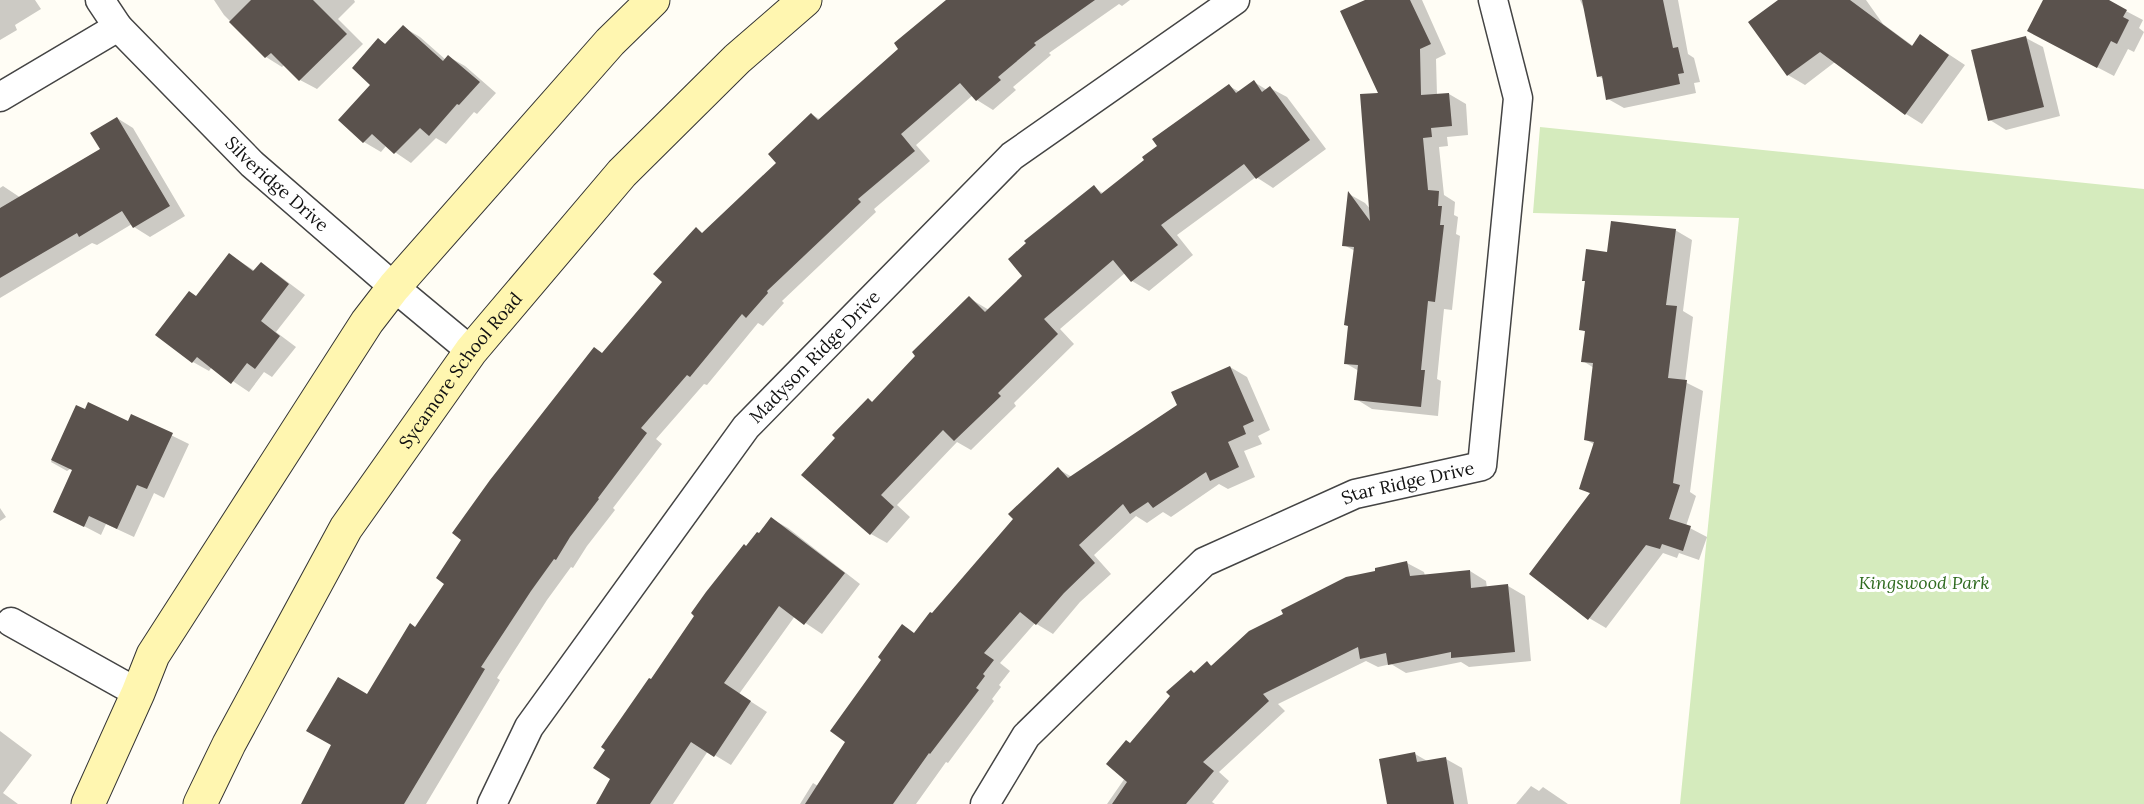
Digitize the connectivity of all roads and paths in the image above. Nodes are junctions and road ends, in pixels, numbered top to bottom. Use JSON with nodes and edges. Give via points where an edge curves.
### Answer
{"nodes":[{"id":1,"x":100,"y":0,"type":"edge"},
{"id":2,"x":653,"y":0,"type":"edge"},
{"id":3,"x":805,"y":0,"type":"edge"},
{"id":4,"x":1235,"y":0,"type":"edge"},
{"id":5,"x":1493,"y":0,"type":"edge"},
{"id":6,"x":118,"y":27,"type":"junction"},
{"id":7,"x":0,"y":97,"type":"edge"},
{"id":8,"x":394,"y":287,"type":"junction"},
{"id":9,"x":471,"y":351,"type":"junction"},
{"id":10,"x":11,"y":622,"type":"dead end"},
{"id":11,"x":138,"y":693,"type":"junction"},
{"id":12,"x":88,"y":804,"type":"edge"},
{"id":13,"x":200,"y":804,"type":"edge"},
{"id":14,"x":492,"y":804,"type":"edge"},
{"id":15,"x":985,"y":804,"type":"edge"}],
"edges":[{"from":1,"to":6,"type":"street","name":"Silveridge Drive"},
{"from":2,"to":8,"type":"main road","via":[[610,42]]},
{"from":3,"to":9,"type":"main road","name":"Sycamore School Road","via":[[737,59],[622,173]]},
{"from":4,"to":14,"type":"street","name":"Madyson Ridge Drive","via":[[1012,156],[746,426],[529,727]]},
{"from":5,"to":15,"type":"street","name":"Star Ridge Drive","via":[[1518,98],[1482,466],[1355,494],[1203,562],[1026,736]]},
{"from":6,"to":7,"type":"street"},
{"from":6,"to":8,"type":"street","name":"Silveridge Drive","via":[[252,164]]},
{"from":8,"to":9,"type":"street","name":"Silveridge Drive"},
{"from":8,"to":11,"type":"main road","via":[[367,322],[153,655]]},
{"from":9,"to":13,"type":"main road","name":"Sycamore School Road","via":[[346,528]]},
{"from":10,"to":11,"type":"street"},
{"from":11,"to":12,"type":"main road"}]}
